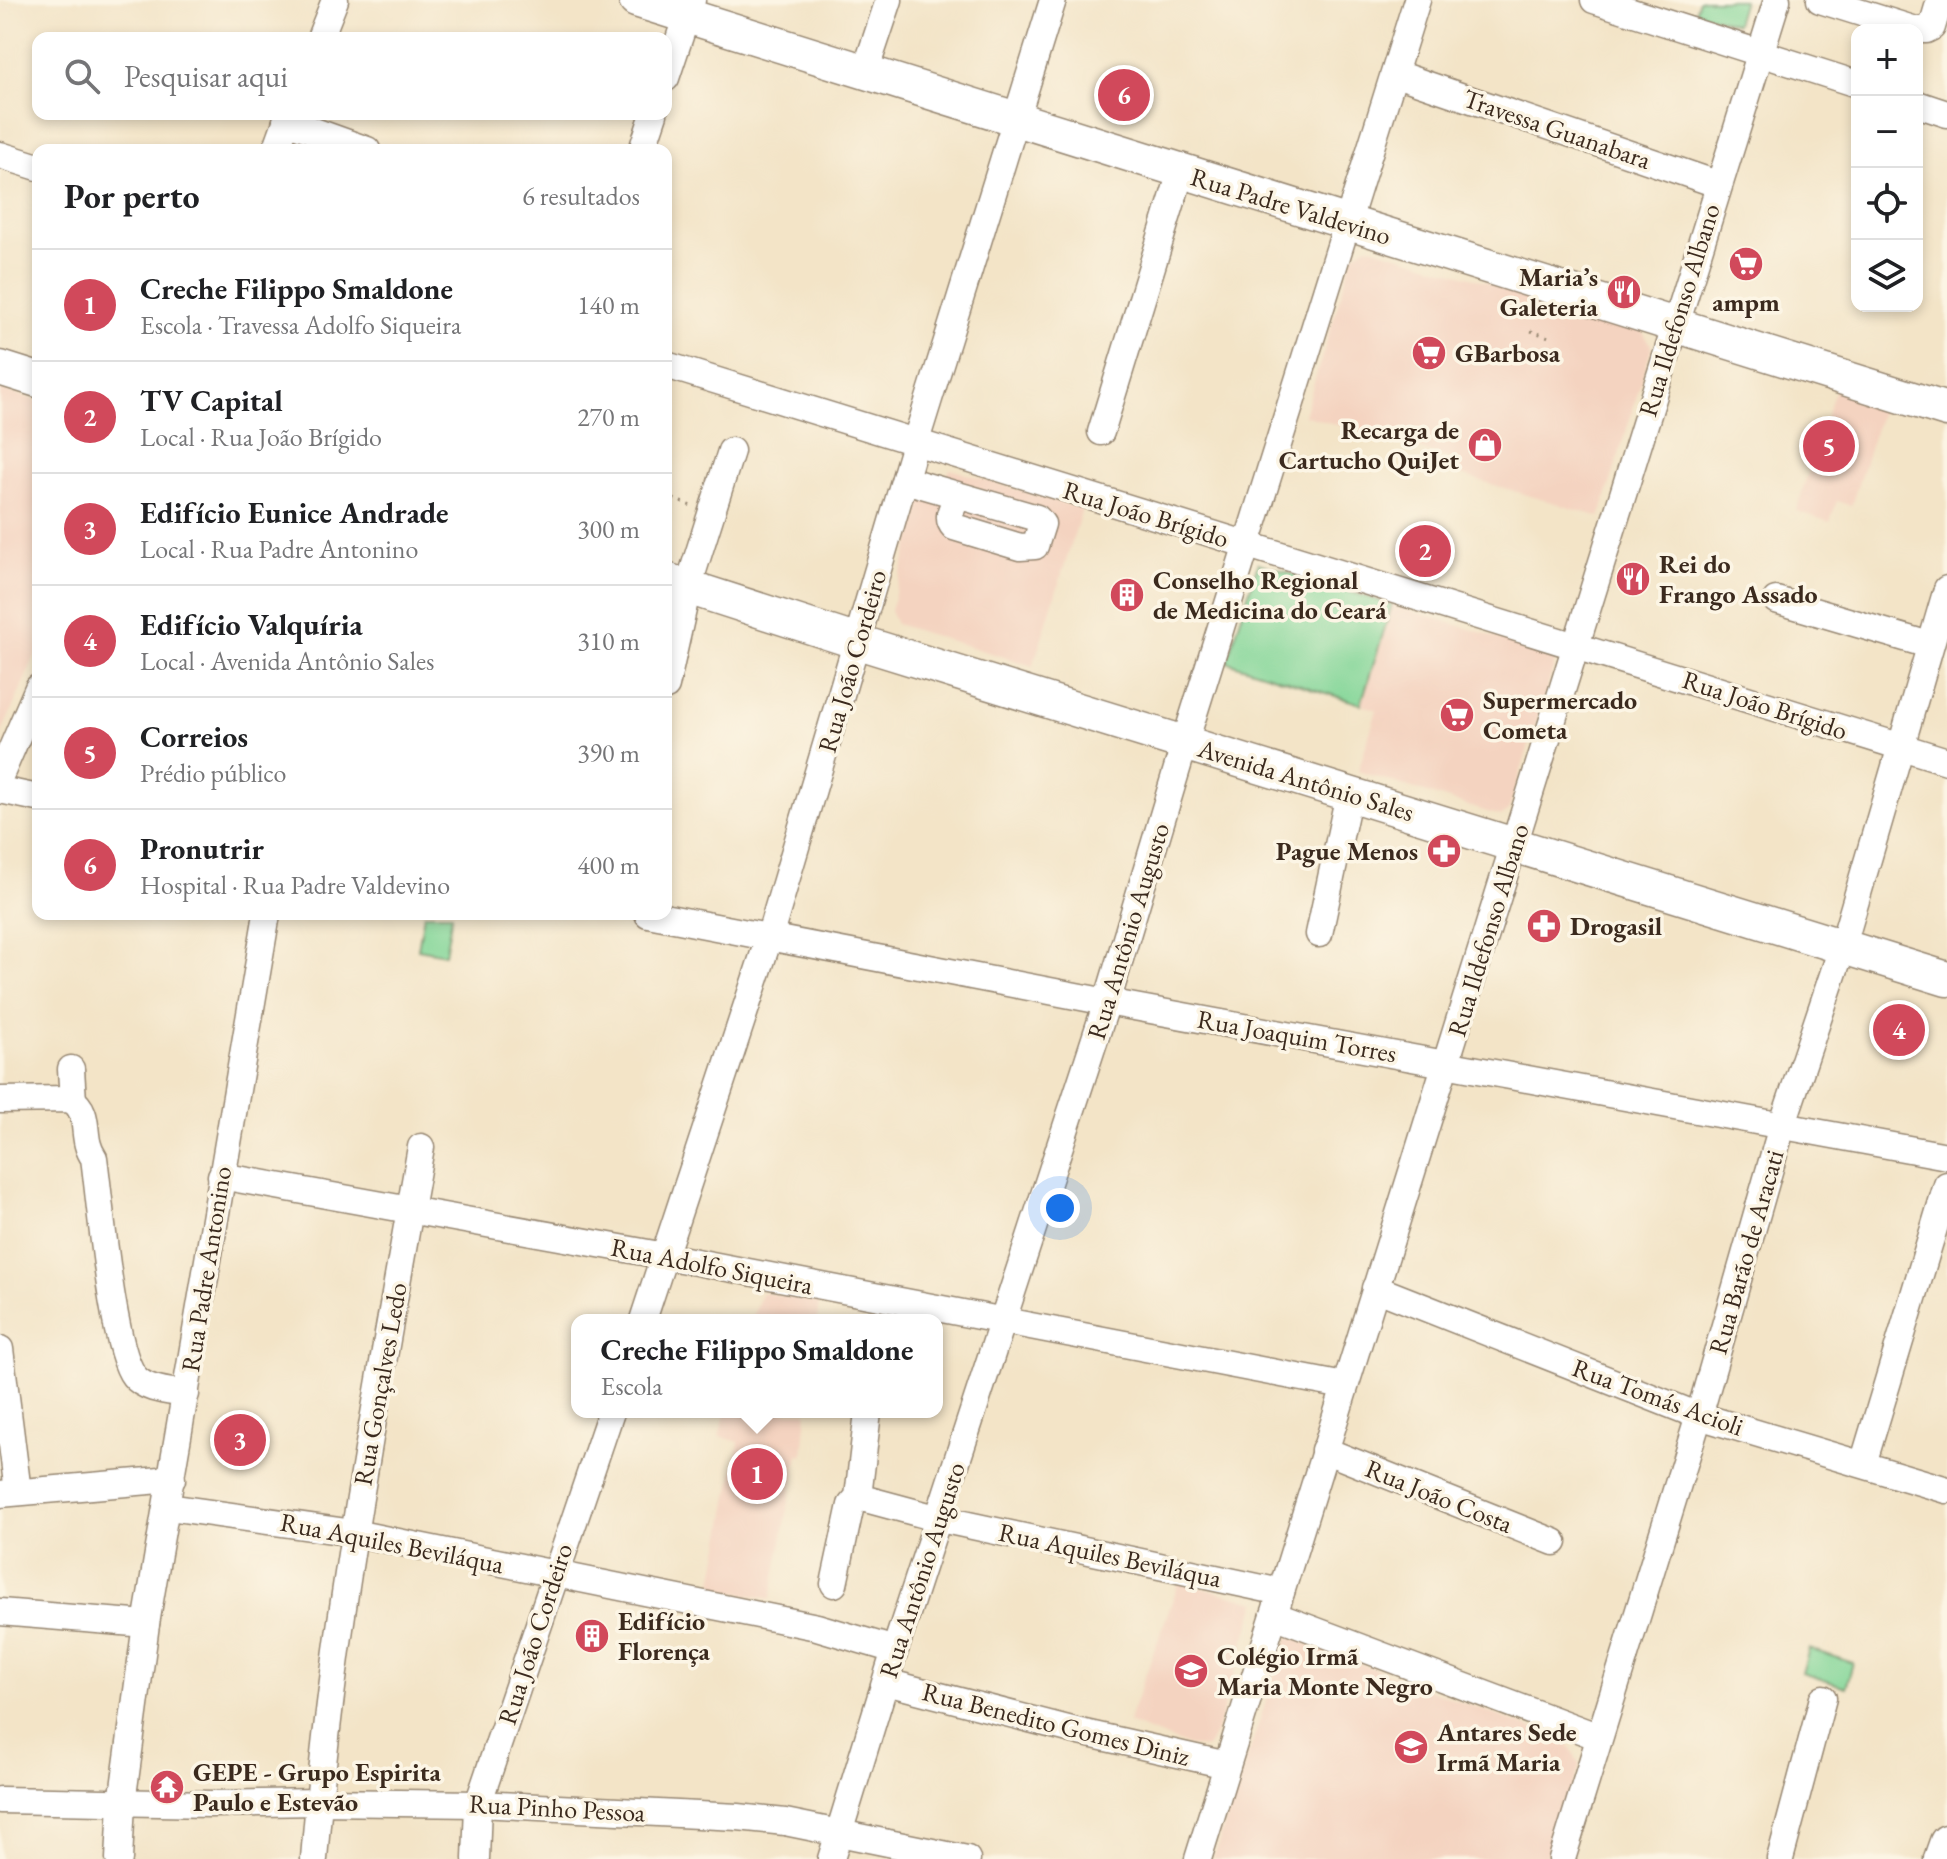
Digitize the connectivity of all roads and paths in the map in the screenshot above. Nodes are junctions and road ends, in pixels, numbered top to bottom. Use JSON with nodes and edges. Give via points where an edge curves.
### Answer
{"nodes":[{"id":1,"x":335,"y":0,"type":"edge"},
{"id":2,"x":636,"y":0,"type":"edge"},
{"id":3,"x":889,"y":0,"type":"edge"},
{"id":4,"x":1053,"y":0,"type":"edge"},
{"id":5,"x":1417,"y":0,"type":"edge"},
{"id":6,"x":1594,"y":0,"type":"edge"},
{"id":7,"x":1777,"y":0,"type":"edge"},
{"id":8,"x":1820,"y":0,"type":"edge"},
{"id":9,"x":1940,"y":0,"type":"edge"},
{"id":10,"x":689,"y":8,"type":"edge"},
{"id":11,"x":1898,"y":24,"type":"edge"},
{"id":12,"x":1923,"y":30,"type":"edge"},
{"id":13,"x":322,"y":32,"type":"edge"},
{"id":14,"x":1760,"y":52,"type":"junction"},
{"id":15,"x":672,"y":60,"type":"edge"},
{"id":16,"x":865,"y":72,"type":"junction"},
{"id":17,"x":1396,"y":74,"type":"junction"},
{"id":18,"x":1851,"y":82,"type":"edge"},
{"id":19,"x":1923,"y":106,"type":"edge"},
{"id":20,"x":1947,"y":114,"type":"edge"},
{"id":21,"x":287,"y":120,"type":"edge"},
{"id":22,"x":293,"y":120,"type":"edge"},
{"id":23,"x":652,"y":120,"type":"edge"},
{"id":24,"x":1016,"y":120,"type":"junction"},
{"id":25,"x":278,"y":144,"type":"edge"},
{"id":26,"x":352,"y":144,"type":"edge"},
{"id":27,"x":644,"y":144,"type":"edge"},
{"id":28,"x":0,"y":155,"type":"edge"},
{"id":29,"x":32,"y":165,"type":"edge"},
{"id":30,"x":1181,"y":172,"type":"junction"},
{"id":31,"x":1717,"y":184,"type":"junction"},
{"id":32,"x":1346,"y":224,"type":"junction"},
{"id":33,"x":1674,"y":326,"type":"junction"},
{"id":34,"x":1531,"y":331,"type":"dead end"},
{"id":35,"x":1549,"y":337,"type":"dead end"},
{"id":36,"x":672,"y":367,"type":"edge"},
{"id":37,"x":0,"y":368,"type":"edge"},
{"id":38,"x":32,"y":378,"type":"edge"},
{"id":39,"x":1947,"y":410,"type":"edge"},
{"id":40,"x":1101,"y":432,"type":"dead end"},
{"id":41,"x":915,"y":444,"type":"junction"},
{"id":42,"x":731,"y":451,"type":"dead end"},
{"id":43,"x":905,"y":480,"type":"junction"},
{"id":44,"x":958,"y":496,"type":"dead end"},
{"id":45,"x":672,"y":498,"type":"edge"},
{"id":46,"x":695,"y":508,"type":"dead end"},
{"id":47,"x":1247,"y":545,"type":"junction"},
{"id":48,"x":677,"y":584,"type":"edge"},
{"id":49,"x":1947,"y":589,"type":"edge"},
{"id":50,"x":1776,"y":600,"type":"dead end"},
{"id":51,"x":672,"y":630,"type":"edge"},
{"id":52,"x":858,"y":642,"type":"junction"},
{"id":53,"x":1929,"y":645,"type":"junction"},
{"id":54,"x":1574,"y":646,"type":"junction"},
{"id":55,"x":32,"y":702,"type":"edge"},
{"id":56,"x":1185,"y":742,"type":"junction"},
{"id":57,"x":1899,"y":748,"type":"junction"},
{"id":58,"x":1947,"y":761,"type":"edge"},
{"id":59,"x":0,"y":776,"type":"edge"},
{"id":60,"x":0,"y":790,"type":"edge"},
{"id":61,"x":1349,"y":794,"type":"junction"},
{"id":62,"x":32,"y":797,"type":"edge"},
{"id":63,"x":1514,"y":845,"type":"junction"},
{"id":64,"x":672,"y":919,"type":"edge"},
{"id":65,"x":266,"y":920,"type":"edge"},
{"id":66,"x":1319,"y":934,"type":"dead end"},
{"id":67,"x":769,"y":938,"type":"junction"},
{"id":68,"x":1842,"y":948,"type":"junction"},
{"id":69,"x":1947,"y":979,"type":"edge"},
{"id":70,"x":1107,"y":1002,"type":"junction"},
{"id":71,"x":1447,"y":1063,"type":"junction"},
{"id":72,"x":71,"y":1069,"type":"dead end"},
{"id":73,"x":0,"y":1100,"type":"edge"},
{"id":74,"x":73,"y":1101,"type":"junction"},
{"id":75,"x":1782,"y":1126,"type":"junction"},
{"id":76,"x":421,"y":1147,"type":"dead end"},
{"id":77,"x":1947,"y":1156,"type":"edge"},
{"id":78,"x":221,"y":1176,"type":"junction"},
{"id":79,"x":1947,"y":1185,"type":"edge"},
{"id":80,"x":410,"y":1209,"type":"junction"},
{"id":81,"x":665,"y":1256,"type":"junction"},
{"id":82,"x":1375,"y":1288,"type":"junction"},
{"id":83,"x":880,"y":1309,"type":"edge"},
{"id":84,"x":645,"y":1314,"type":"edge"},
{"id":85,"x":927,"y":1314,"type":"edge"},
{"id":86,"x":943,"y":1316,"type":"edge"},
{"id":87,"x":1002,"y":1322,"type":"junction"},
{"id":88,"x":0,"y":1349,"type":"edge"},
{"id":89,"x":1344,"y":1386,"type":"junction"},
{"id":90,"x":186,"y":1394,"type":"junction"},
{"id":91,"x":1699,"y":1416,"type":"junction"},
{"id":92,"x":609,"y":1418,"type":"edge"},
{"id":93,"x":867,"y":1418,"type":"edge"},
{"id":94,"x":1324,"y":1450,"type":"junction"},
{"id":95,"x":1863,"y":1464,"type":"junction"},
{"id":96,"x":172,"y":1479,"type":"junction"},
{"id":97,"x":1947,"y":1490,"type":"edge"},
{"id":98,"x":9,"y":1493,"type":"edge"},
{"id":99,"x":858,"y":1497,"type":"junction"},
{"id":100,"x":168,"y":1507,"type":"junction"},
{"id":101,"x":940,"y":1519,"type":"junction"},
{"id":102,"x":354,"y":1533,"type":"junction"},
{"id":103,"x":1554,"y":1542,"type":"dead end"},
{"id":104,"x":554,"y":1575,"type":"junction"},
{"id":105,"x":834,"y":1584,"type":"dead end"},
{"id":106,"x":1277,"y":1603,"type":"junction"},
{"id":107,"x":0,"y":1612,"type":"edge"},
{"id":108,"x":146,"y":1624,"type":"junction"},
{"id":109,"x":895,"y":1650,"type":"junction"},
{"id":110,"x":886,"y":1682,"type":"junction"},
{"id":111,"x":1823,"y":1698,"type":"dead end"},
{"id":112,"x":1599,"y":1737,"type":"junction"},
{"id":113,"x":1227,"y":1765,"type":"junction"},
{"id":114,"x":0,"y":1800,"type":"edge"},
{"id":115,"x":319,"y":1802,"type":"junction"},
{"id":116,"x":122,"y":1803,"type":"junction"},
{"id":117,"x":478,"y":1804,"type":"junction"},
{"id":118,"x":837,"y":1833,"type":"junction"},
{"id":119,"x":1947,"y":1842,"type":"edge"},
{"id":120,"x":119,"y":1859,"type":"edge"},
{"id":121,"x":314,"y":1859,"type":"edge"},
{"id":122,"x":476,"y":1859,"type":"edge"},
{"id":123,"x":831,"y":1859,"type":"edge"},
{"id":124,"x":967,"y":1859,"type":"edge"},
{"id":125,"x":1198,"y":1859,"type":"edge"},
{"id":126,"x":1562,"y":1859,"type":"edge"},
{"id":127,"x":1780,"y":1859,"type":"edge"},
{"id":128,"x":1941,"y":1859,"type":"edge"}],
"edges":[{"from":1,"to":13,"type":"street"},
{"from":2,"to":10,"type":"main road","name":"Rua Padre Valdevino"},
{"from":3,"to":16,"type":"street"},
{"from":4,"to":24,"type":"street","name":"Rua João Cordeiro"},
{"from":5,"to":17,"type":"street","name":"Rua Antônio Augusto"},
{"from":6,"to":14,"type":"street"},
{"from":7,"to":14,"type":"street","name":"Rua Ildefonso Albano"},
{"from":8,"to":11,"type":"street"},
{"from":9,"to":12,"type":"street","via":[[1932,27]]},
{"from":10,"to":15,"type":"street"},
{"from":10,"to":16,"type":"main road","name":"Rua Padre Valdevino"},
{"from":14,"to":18,"type":"street"},
{"from":14,"to":31,"type":"street","name":"Rua Ildefonso Albano"},
{"from":16,"to":24,"type":"main road","name":"Rua Padre Valdevino"},
{"from":17,"to":31,"type":"street","name":"Travessa Guanabara"},
{"from":17,"to":32,"type":"street","name":"Rua Antônio Augusto"},
{"from":19,"to":20,"type":"street"},
{"from":21,"to":25,"type":"street"},
{"from":22,"to":26,"type":"street"},
{"from":23,"to":27,"type":"street"},
{"from":24,"to":30,"type":"main road","name":"Rua Padre Valdevino"},
{"from":24,"to":41,"type":"street","name":"Rua João Cordeiro"},
{"from":28,"to":29,"type":"street"},
{"from":30,"to":32,"type":"main road","name":"Rua Padre Valdevino"},
{"from":30,"to":40,"type":"street"},
{"from":31,"to":33,"type":"street","name":"Rua Ildefonso Albano"},
{"from":32,"to":33,"type":"main road","name":"Rua Padre Valdevino"},
{"from":32,"to":47,"type":"street","name":"Rua Antônio Augusto"},
{"from":33,"to":39,"type":"main road","name":"Rua Padre Valdevino"},
{"from":33,"to":54,"type":"street","name":"Rua Ildefonso Albano"},
{"from":34,"to":35,"type":"path"},
{"from":36,"to":41,"type":"street","name":"Rua João Brígido"},
{"from":37,"to":38,"type":"main road"},
{"from":41,"to":43,"type":"street","name":"Rua João Cordeiro"},
{"from":41,"to":47,"type":"street","name":"Rua João Brígido"},
{"from":42,"to":48,"type":"street"},
{"from":43,"to":44,"type":"street"},
{"from":43,"to":52,"type":"street","name":"Rua João Cordeiro"},
{"from":45,"to":46,"type":"path"},
{"from":47,"to":54,"type":"street","name":"Rua João Brígido"},
{"from":47,"to":56,"type":"street","name":"Rua Antônio Augusto"},
{"from":48,"to":51,"type":"street"},
{"from":48,"to":52,"type":"main road","name":"Avenida Antônio Sales"},
{"from":49,"to":53,"type":"street","name":"Rua Barão de Aracati"},
{"from":50,"to":53,"type":"street"},
{"from":52,"to":56,"type":"main road","name":"Avenida Antônio Sales"},
{"from":52,"to":67,"type":"street","name":"Rua João Cordeiro"},
{"from":53,"to":57,"type":"street","name":"Rua Barão de Aracati"},
{"from":54,"to":57,"type":"street","name":"Rua João Brígido"},
{"from":54,"to":63,"type":"street","name":"Rua Ildefonso Albano"},
{"from":55,"to":59,"type":"street"},
{"from":56,"to":61,"type":"main road","name":"Avenida Antônio Sales"},
{"from":56,"to":70,"type":"street","name":"Rua Antônio Augusto"},
{"from":57,"to":58,"type":"street","name":"Rua João Brígido"},
{"from":57,"to":68,"type":"street","name":"Rua Barão de Aracati"},
{"from":60,"to":62,"type":"street"},
{"from":61,"to":63,"type":"main road","name":"Avenida Antônio Sales"},
{"from":61,"to":66,"type":"street"},
{"from":63,"to":68,"type":"main road","name":"Avenida Antônio Sales"},
{"from":63,"to":71,"type":"street","name":"Rua Ildefonso Albano"},
{"from":64,"to":67,"type":"street","name":"Rua Joaquim Torres"},
{"from":65,"to":78,"type":"street","name":"Rua Padre Antonino"},
{"from":67,"to":70,"type":"street","name":"Rua Joaquim Torres"},
{"from":67,"to":81,"type":"street","name":"Rua João Cordeiro"},
{"from":68,"to":69,"type":"main road","name":"Avenida Antônio Sales"},
{"from":68,"to":75,"type":"street","name":"Rua Barão de Aracati"},
{"from":70,"to":71,"type":"street","name":"Rua Joaquim Torres"},
{"from":70,"to":87,"type":"street","name":"Rua Antônio Augusto"},
{"from":71,"to":75,"type":"street","name":"Rua Joaquim Torres"},
{"from":71,"to":82,"type":"street","name":"Rua Ildefonso Albano"},
{"from":72,"to":74,"type":"street"},
{"from":73,"to":74,"type":"street"},
{"from":74,"to":90,"type":"street","via":[[83,1113],[87,1148],[94,1158],[126,1359],[140,1381]]},
{"from":75,"to":77,"type":"street","name":"Rua Joaquim Torres"},
{"from":75,"to":91,"type":"street","name":"Rua Barão de Aracati"},
{"from":76,"to":80,"type":"street","name":"Rua Gonçalves Ledo"},
{"from":78,"to":80,"type":"street","name":"Rua Adolfo Siqueira"},
{"from":78,"to":90,"type":"street","name":"Rua Padre Antonino"},
{"from":79,"to":95,"type":"street"},
{"from":80,"to":81,"type":"street","name":"Rua Adolfo Siqueira"},
{"from":80,"to":102,"type":"street","name":"Rua Gonçalves Ledo"},
{"from":81,"to":83,"type":"street","name":"Rua Adolfo Siqueira"},
{"from":81,"to":84,"type":"street","name":"Rua João Cordeiro"},
{"from":82,"to":89,"type":"street","name":"Rua Ildefonso Albano"},
{"from":82,"to":91,"type":"street","name":"Rua Tomás Acioli"},
{"from":83,"to":85,"type":"street","name":"Rua Adolfo Siqueira"},
{"from":86,"to":87,"type":"street","name":"Rua Adolfo Siqueira"},
{"from":87,"to":89,"type":"street","name":"Rua Adolfo Siqueira"},
{"from":87,"to":101,"type":"street","name":"Rua Antônio Augusto"},
{"from":88,"to":98,"type":"street"},
{"from":89,"to":94,"type":"street","name":"Rua Ildefonso Albano"},
{"from":90,"to":96,"type":"street","name":"Rua Padre Antonino"},
{"from":91,"to":95,"type":"street","name":"Rua Tomás Acioli"},
{"from":91,"to":112,"type":"street","name":"Rua Barão de Aracati"},
{"from":92,"to":104,"type":"street","name":"Rua João Cordeiro"},
{"from":93,"to":99,"type":"street"},
{"from":94,"to":103,"type":"street","name":"Rua João Costa"},
{"from":94,"to":106,"type":"street","name":"Rua Ildefonso Albano"},
{"from":95,"to":97,"type":"street","name":"Rua Tomás Acioli"},
{"from":96,"to":98,"type":"street"},
{"from":96,"to":100,"type":"street","name":"Rua Padre Antonino"},
{"from":99,"to":101,"type":"street","name":"Rua Aquiles Beviláqua"},
{"from":99,"to":105,"type":"street","via":[[851,1505]]},
{"from":100,"to":102,"type":"street","name":"Rua Aquiles Beviláqua"},
{"from":100,"to":108,"type":"street","name":"Rua Padre Antonino"},
{"from":101,"to":106,"type":"street","name":"Rua Aquiles Beviláqua"},
{"from":101,"to":109,"type":"street","name":"Rua Antônio Augusto"},
{"from":102,"to":104,"type":"street","name":"Rua Aquiles Beviláqua"},
{"from":102,"to":115,"type":"street","name":"Rua Gonçalves Ledo"},
{"from":104,"to":109,"type":"street","name":"Rua Aquiles Beviláqua","via":[[817,1627]]},
{"from":104,"to":117,"type":"street","name":"Rua João Cordeiro"},
{"from":106,"to":112,"type":"street","name":"Rua Aquiles Beviláqua"},
{"from":106,"to":113,"type":"street","name":"Rua Ildefonso Albano"},
{"from":107,"to":108,"type":"street"},
{"from":108,"to":116,"type":"street","name":"Rua Padre Antonino"},
{"from":109,"to":110,"type":"street","name":"Rua Antônio Augusto"},
{"from":110,"to":113,"type":"street","name":"Rua Benedito Gomes Diniz"},
{"from":110,"to":118,"type":"street","name":"Rua Antônio Augusto"},
{"from":111,"to":127,"type":"street"},
{"from":112,"to":126,"type":"street","name":"Rua Barão de Aracati"},
{"from":113,"to":125,"type":"street","name":"Rua Ildefonso Albano"},
{"from":114,"to":116,"type":"street","name":"Rua Pinho Pessoa"},
{"from":115,"to":116,"type":"street","name":"Rua Pinho Pessoa"},
{"from":115,"to":117,"type":"street","name":"Rua Pinho Pessoa"},
{"from":115,"to":121,"type":"street","name":"Rua Gonçalves Ledo"},
{"from":116,"to":120,"type":"street","name":"Rua Padre Antonino"},
{"from":117,"to":118,"type":"street","name":"Rua Pinho Pessoa","via":[[738,1817]]},
{"from":117,"to":122,"type":"street","name":"Rua João Cordeiro"},
{"from":118,"to":123,"type":"street","name":"Rua Antônio Augusto"},
{"from":118,"to":124,"type":"street","name":"Rua Pinho Pessoa"},
{"from":119,"to":128,"type":"main road"}]}
